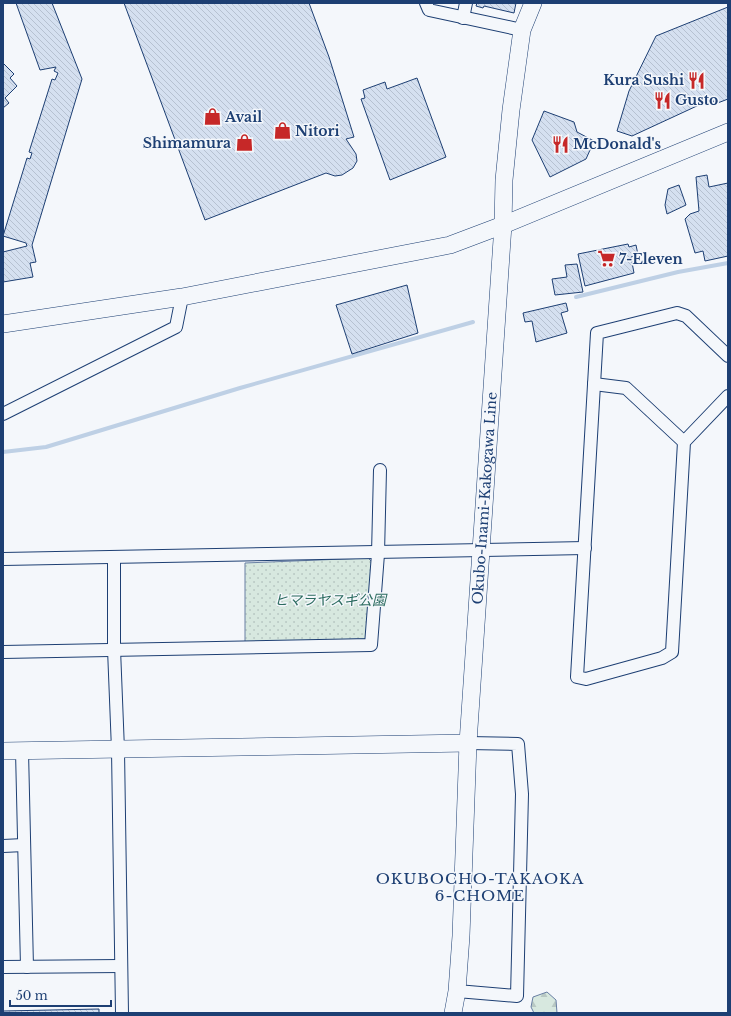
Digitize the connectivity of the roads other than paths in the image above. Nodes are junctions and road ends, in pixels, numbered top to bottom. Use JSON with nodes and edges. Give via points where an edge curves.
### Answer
{"nodes":[{"id":1,"x":426,"y":3,"type":"edge"},
{"id":2,"x":466,"y":3,"type":"edge"},
{"id":3,"x":533,"y":3,"type":"edge"},
{"id":4,"x":463,"y":18,"type":"junction"},
{"id":5,"x":522,"y":30,"type":"junction"},
{"id":6,"x":728,"y":132,"type":"edge"},
{"id":7,"x":503,"y":225,"type":"junction"},
{"id":8,"x":182,"y":297,"type":"junction"},
{"id":9,"x":3,"y":324,"type":"edge"},
{"id":10,"x":728,"y":356,"type":"edge"},
{"id":11,"x":594,"y":384,"type":"junction"},
{"id":12,"x":728,"y":396,"type":"edge"},
{"id":13,"x":3,"y":414,"type":"edge"},
{"id":14,"x":684,"y":442,"type":"junction"},
{"id":15,"x":380,"y":470,"type":"dead end"},
{"id":16,"x":585,"y":548,"type":"junction"},
{"id":17,"x":480,"y":550,"type":"junction"},
{"id":18,"x":378,"y":554,"type":"junction"},
{"id":19,"x":114,"y":557,"type":"junction"},
{"id":20,"x":3,"y":559,"type":"edge"},
{"id":21,"x":114,"y":649,"type":"junction"},
{"id":22,"x":3,"y":652,"type":"edge"},
{"id":23,"x":468,"y":743,"type":"junction"},
{"id":24,"x":118,"y":750,"type":"junction"},
{"id":25,"x":3,"y":751,"type":"edge"},
{"id":26,"x":22,"y":751,"type":"junction"},
{"id":27,"x":24,"y":845,"type":"junction"},
{"id":28,"x":3,"y":846,"type":"edge"},
{"id":29,"x":121,"y":966,"type":"junction"},
{"id":30,"x":3,"y":967,"type":"edge"},
{"id":31,"x":26,"y":967,"type":"junction"},
{"id":32,"x":457,"y":991,"type":"junction"},
{"id":33,"x":122,"y":1013,"type":"edge"},
{"id":34,"x":452,"y":1013,"type":"edge"}],
"edges":[{"from":1,"to":4,"type":"street","via":[[429,10]]},
{"from":2,"to":4,"type":"street"},
{"from":3,"to":5,"type":"street","name":"Okubo-Inami-Kakogawa Line"},
{"from":4,"to":5,"type":"street"},
{"from":5,"to":7,"type":"street","name":"Okubo-Inami-Kakogawa Line","via":[[504,180]]},
{"from":6,"to":7,"type":"street"},
{"from":7,"to":8,"type":"street","via":[[450,245]]},
{"from":7,"to":17,"type":"street","name":"Okubo-Inami-Kakogawa Line"},
{"from":8,"to":9,"type":"street"},
{"from":8,"to":13,"type":"street","via":[[176,327]]},
{"from":10,"to":11,"type":"street","via":[[686,316],[677,313],[597,333]]},
{"from":11,"to":14,"type":"street","via":[[626,388]]},
{"from":11,"to":16,"type":"street"},
{"from":12,"to":14,"type":"street"},
{"from":14,"to":16,"type":"street","via":[[672,652],[662,658],[586,679],[577,677]]},
{"from":15,"to":18,"type":"street"},
{"from":16,"to":17,"type":"street"},
{"from":17,"to":18,"type":"street"},
{"from":17,"to":23,"type":"street","name":"Okubo-Inami-Kakogawa Line"},
{"from":18,"to":19,"type":"street"},
{"from":18,"to":21,"type":"street","via":[[371,645]]},
{"from":19,"to":20,"type":"street"},
{"from":19,"to":21,"type":"street"},
{"from":21,"to":22,"type":"street"},
{"from":21,"to":24,"type":"street"},
{"from":23,"to":24,"type":"street"},
{"from":23,"to":32,"type":"street","name":"Okubo-Inami-Kakogawa Line"},
{"from":23,"to":32,"type":"street","via":[[518,744],[522,801],[517,996]]},
{"from":24,"to":26,"type":"street"},
{"from":24,"to":29,"type":"street"},
{"from":25,"to":26,"type":"street"},
{"from":26,"to":27,"type":"street"},
{"from":27,"to":28,"type":"street"},
{"from":27,"to":31,"type":"street"},
{"from":29,"to":31,"type":"street"},
{"from":29,"to":33,"type":"street"},
{"from":30,"to":31,"type":"street"},
{"from":32,"to":34,"type":"street","name":"Okubo-Inami-Kakogawa Line"}]}
